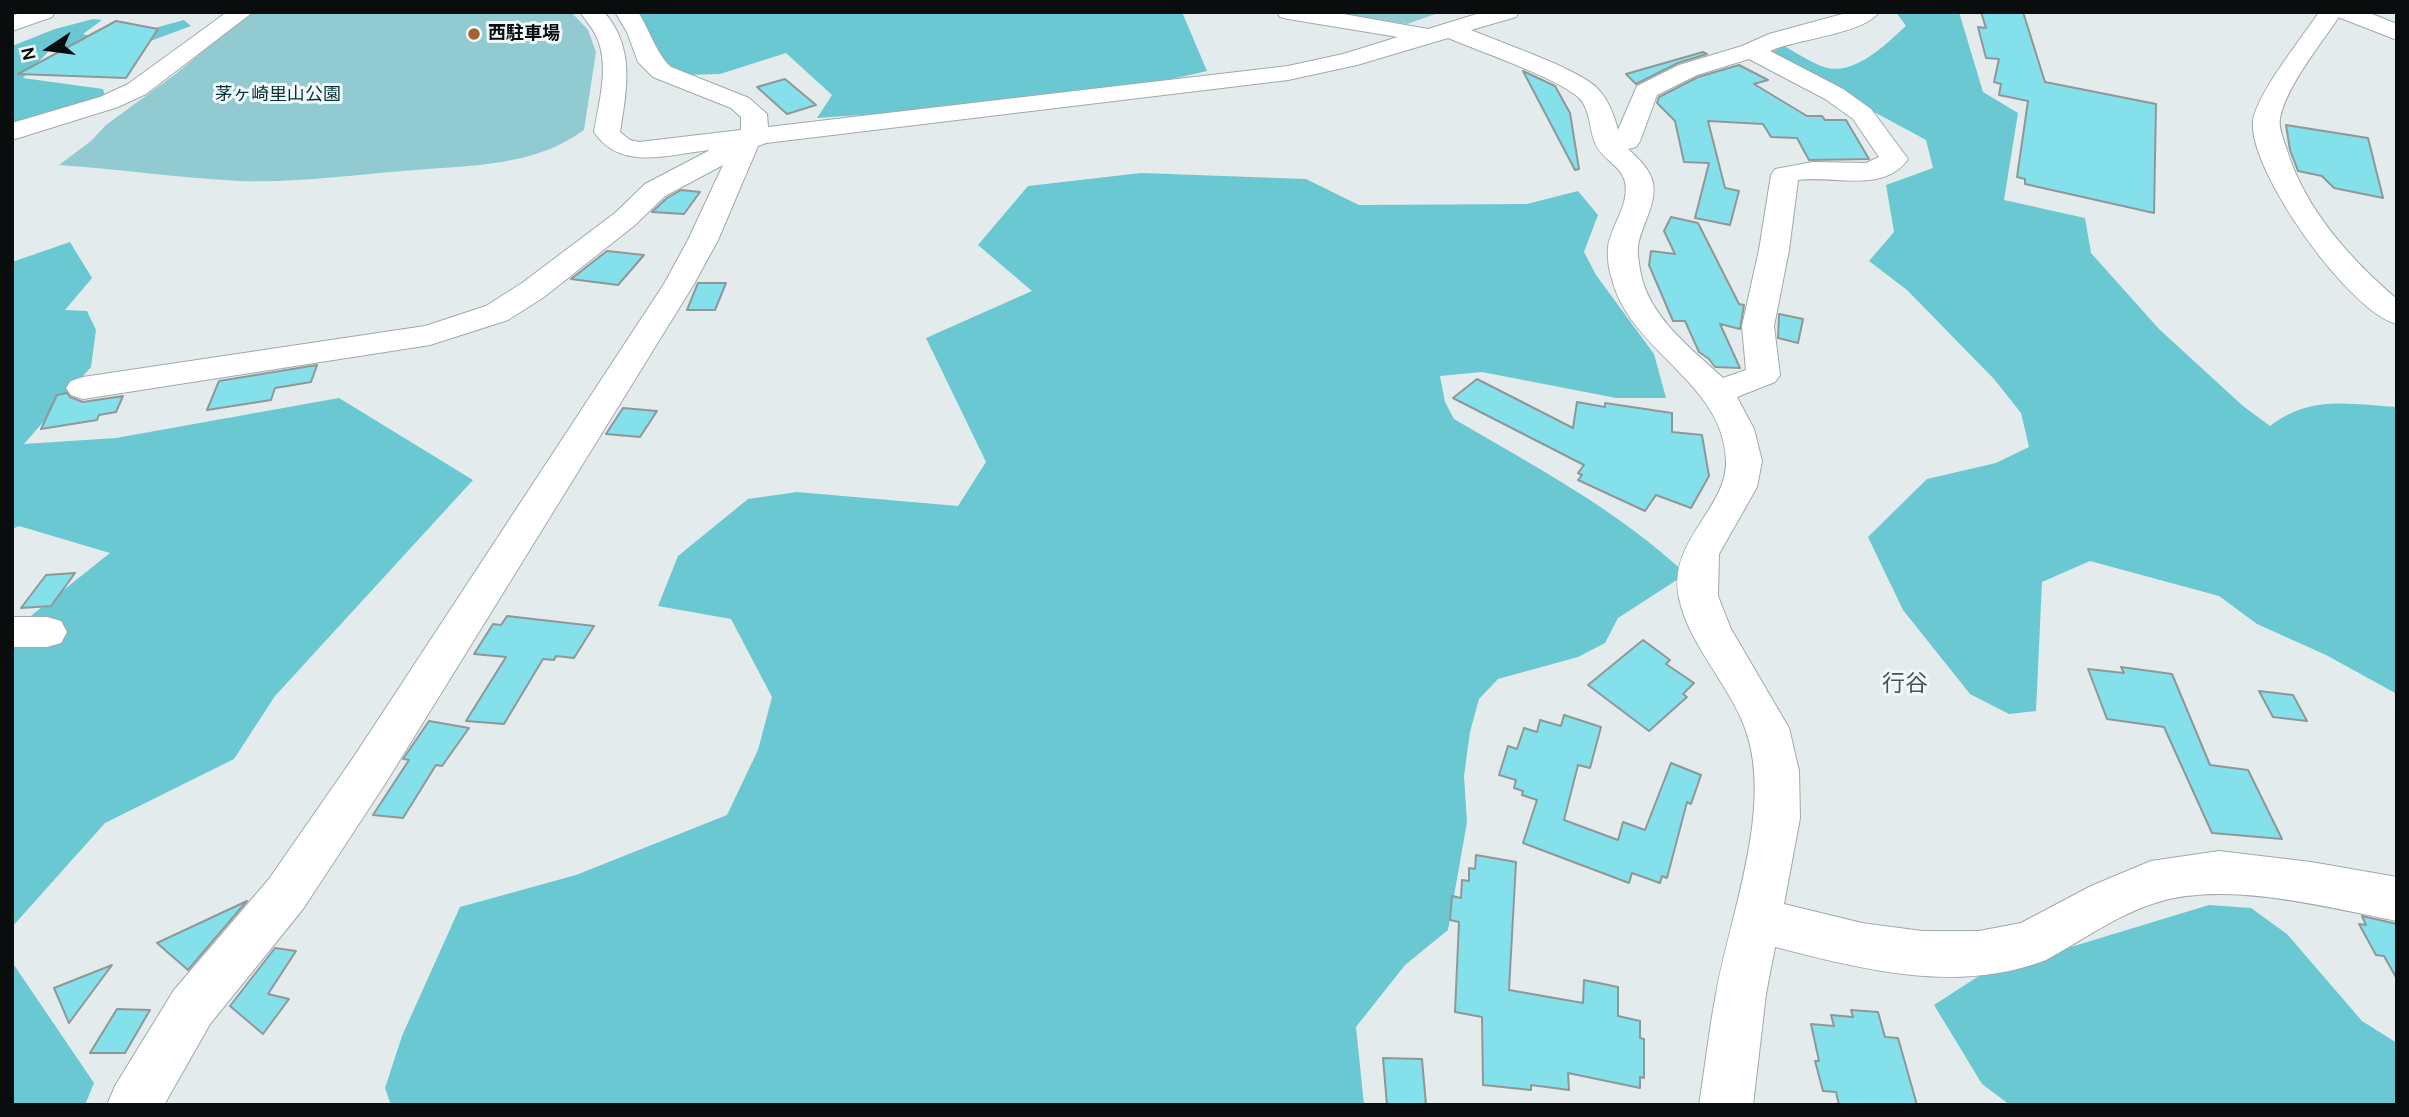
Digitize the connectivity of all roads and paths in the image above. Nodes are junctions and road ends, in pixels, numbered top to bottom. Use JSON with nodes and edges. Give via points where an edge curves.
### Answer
{"nodes":[{"id":1,"x":44,"y":12,"type":"edge"},
{"id":2,"x":242,"y":12,"type":"edge"},
{"id":3,"x":591,"y":12,"type":"edge"},
{"id":4,"x":626,"y":12,"type":"edge"},
{"id":5,"x":1288,"y":12,"type":"edge"},
{"id":6,"x":1508,"y":12,"type":"edge"},
{"id":7,"x":1868,"y":12,"type":"edge"},
{"id":8,"x":2331,"y":12,"type":"edge"},
{"id":9,"x":2346,"y":12,"type":"edge"},
{"id":10,"x":12,"y":24,"type":"edge"},
{"id":11,"x":1440,"y":33,"type":"junction"},
{"id":12,"x":2397,"y":33,"type":"edge"},
{"id":13,"x":1751,"y":51,"type":"junction"},
{"id":14,"x":12,"y":132,"type":"edge"},
{"id":15,"x":751,"y":139,"type":"junction"},
{"id":16,"x":1609,"y":145,"type":"junction"},
{"id":17,"x":2397,"y":315,"type":"edge"},
{"id":18,"x":83,"y":388,"type":"dead end"},
{"id":19,"x":1718,"y":391,"type":"junction"},
{"id":20,"x":2397,"y":898,"type":"edge"},
{"id":21,"x":1757,"y":920,"type":"junction"},
{"id":22,"x":134,"y":1105,"type":"edge"},
{"id":23,"x":1726,"y":1105,"type":"edge"}],
"edges":[{"from":1,"to":10,"type":"street"},
{"from":2,"to":14,"type":"street","via":[[137,89]]},
{"from":3,"to":15,"type":"street","via":[[606,29],[615,55],[617,71],[607,132],[613,142],[639,150]]},
{"from":4,"to":15,"type":"street","via":[[650,62],[662,72],[740,103],[754,114]]},
{"from":5,"to":11,"type":"street"},
{"from":6,"to":11,"type":"street"},
{"from":7,"to":13,"type":"street"},
{"from":8,"to":17,"type":"street","via":[[2278,96],[2266,120],[2268,133],[2283,179],[2323,239],[2353,276]]},
{"from":9,"to":12,"type":"street"},
{"from":11,"to":15,"type":"street","via":[[1288,73]]},
{"from":11,"to":16,"type":"street","via":[[1561,77],[1587,92],[1599,109]]},
{"from":13,"to":16,"type":"street","via":[[1688,70],[1646,90],[1627,141]]},
{"from":13,"to":19,"type":"street","via":[[1834,94],[1862,114],[1894,159],[1884,169],[1870,173],[1798,169],[1785,175],[1758,326],[1763,375]]},
{"from":15,"to":18,"type":"street","via":[[655,190],[615,227],[497,313],[430,335]]},
{"from":15,"to":22,"type":"street","via":[[679,284],[369,771],[286,894],[192,1007]]},
{"from":16,"to":19,"type":"street","via":[[1639,182],[1623,248],[1626,280],[1661,337]]},
{"from":19,"to":21,"type":"street","via":[[1737,429],[1744,461],[1739,487],[1700,554],[1698,596],[1712,632],[1767,728],[1777,771],[1777,818]]},
{"from":20,"to":21,"type":"street","via":[[2220,872],[2151,881],[2029,944],[1979,954],[1922,954],[1862,946]]},
{"from":21,"to":23,"type":"street","via":[[1741,994]]}]}
